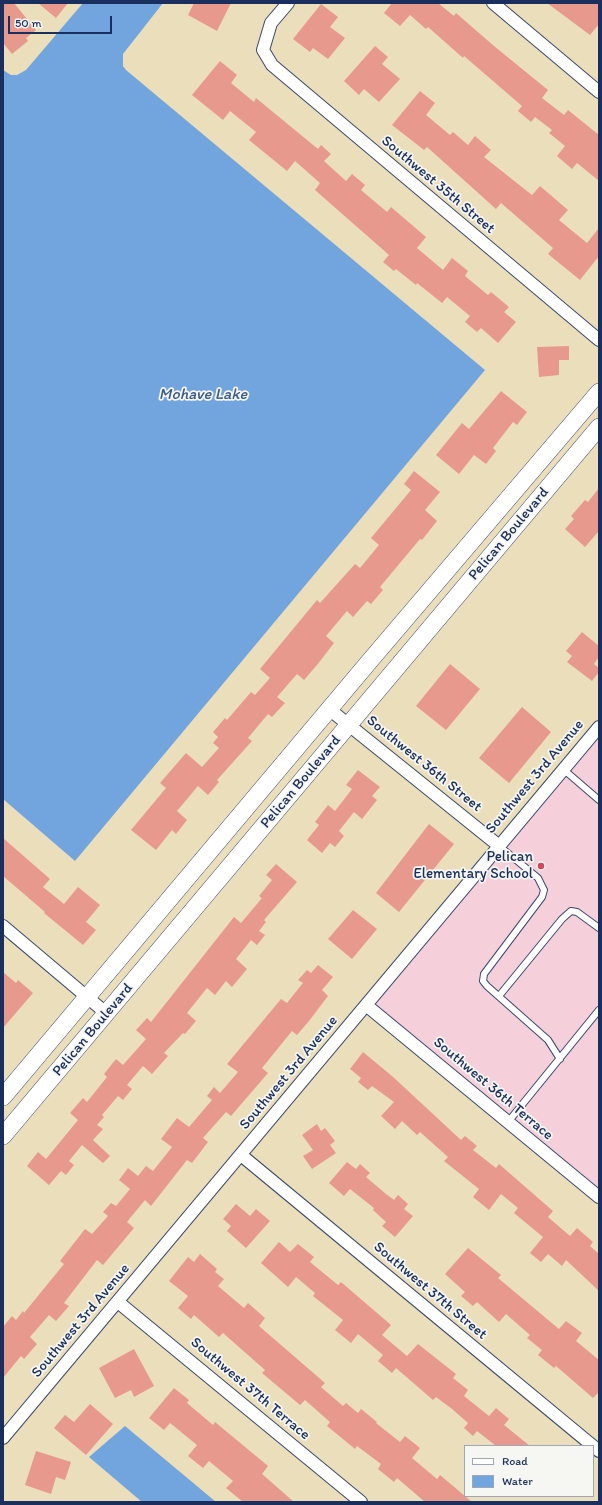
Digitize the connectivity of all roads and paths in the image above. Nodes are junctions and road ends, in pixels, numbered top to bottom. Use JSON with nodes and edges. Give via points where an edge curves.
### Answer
{"nodes":[{"id":1,"x":288,"y":3,"type":"edge"},
{"id":2,"x":492,"y":3,"type":"edge"},
{"id":3,"x":599,"y":92,"type":"edge"},
{"id":4,"x":599,"y":340,"type":"edge"},
{"id":5,"x":599,"y":392,"type":"edge"},
{"id":6,"x":599,"y":427,"type":"edge"},
{"id":7,"x":329,"y":709,"type":"junction"},
{"id":8,"x":349,"y":725,"type":"junction"},
{"id":9,"x":599,"y":727,"type":"edge"},
{"id":10,"x":563,"y":769,"type":"junction"},
{"id":11,"x":599,"y":800,"type":"edge"},
{"id":12,"x":498,"y":845,"type":"junction"},
{"id":13,"x":3,"y":926,"type":"edge"},
{"id":14,"x":599,"y":928,"type":"edge"},
{"id":15,"x":499,"y":996,"type":"junction"},
{"id":16,"x":87,"y":997,"type":"junction"},
{"id":17,"x":366,"y":1005,"type":"junction"},
{"id":18,"x":599,"y":1010,"type":"edge"},
{"id":19,"x":106,"y":1013,"type":"junction"},
{"id":20,"x":560,"y":1059,"type":"junction"},
{"id":21,"x":3,"y":1097,"type":"edge"},
{"id":22,"x":508,"y":1122,"type":"junction"},
{"id":23,"x":3,"y":1136,"type":"edge"},
{"id":24,"x":241,"y":1155,"type":"junction"},
{"id":25,"x":599,"y":1197,"type":"edge"},
{"id":26,"x":118,"y":1302,"type":"junction"},
{"id":27,"x":3,"y":1438,"type":"edge"},
{"id":28,"x":592,"y":1445,"type":"edge"},
{"id":29,"x":361,"y":1502,"type":"edge"}],
"edges":[{"from":1,"to":4,"type":"street","name":"Southwest 35th Street","via":[[271,23],[263,50],[272,65]]},
{"from":2,"to":3,"type":"street"},
{"from":5,"to":7,"type":"street","name":"Pelican Boulevard"},
{"from":6,"to":8,"type":"street","name":"Pelican Boulevard"},
{"from":7,"to":8,"type":"street","name":"Southwest 36th Street"},
{"from":7,"to":16,"type":"street","name":"Pelican Boulevard"},
{"from":8,"to":12,"type":"street","name":"Southwest 36th Street"},
{"from":8,"to":19,"type":"street","name":"Pelican Boulevard"},
{"from":9,"to":10,"type":"street","name":"Southwest 3rd Avenue"},
{"from":10,"to":11,"type":"lane"},
{"from":10,"to":12,"type":"street","name":"Southwest 3rd Avenue"},
{"from":12,"to":15,"type":"lane","via":[[538,878],[544,890],[542,898],[484,974],[483,980],[487,986]]},
{"from":12,"to":17,"type":"street","name":"Southwest 3rd Avenue"},
{"from":13,"to":16,"type":"street"},
{"from":14,"to":15,"type":"lane","via":[[577,912],[571,911]]},
{"from":15,"to":20,"type":"lane","via":[[548,1040]]},
{"from":16,"to":19,"type":"street"},
{"from":16,"to":21,"type":"street","name":"Pelican Boulevard"},
{"from":17,"to":22,"type":"street","name":"Southwest 36th Terrace"},
{"from":17,"to":24,"type":"street","name":"Southwest 3rd Avenue"},
{"from":18,"to":20,"type":"lane"},
{"from":19,"to":23,"type":"street","name":"Pelican Boulevard"},
{"from":20,"to":22,"type":"lane"},
{"from":22,"to":25,"type":"street","name":"Southwest 36th Terrace"},
{"from":24,"to":26,"type":"street","name":"Southwest 3rd Avenue"},
{"from":24,"to":28,"type":"street","name":"Southwest 37th Street"},
{"from":26,"to":27,"type":"street","name":"Southwest 3rd Avenue"},
{"from":26,"to":29,"type":"street","name":"Southwest 37th Terrace"}]}
